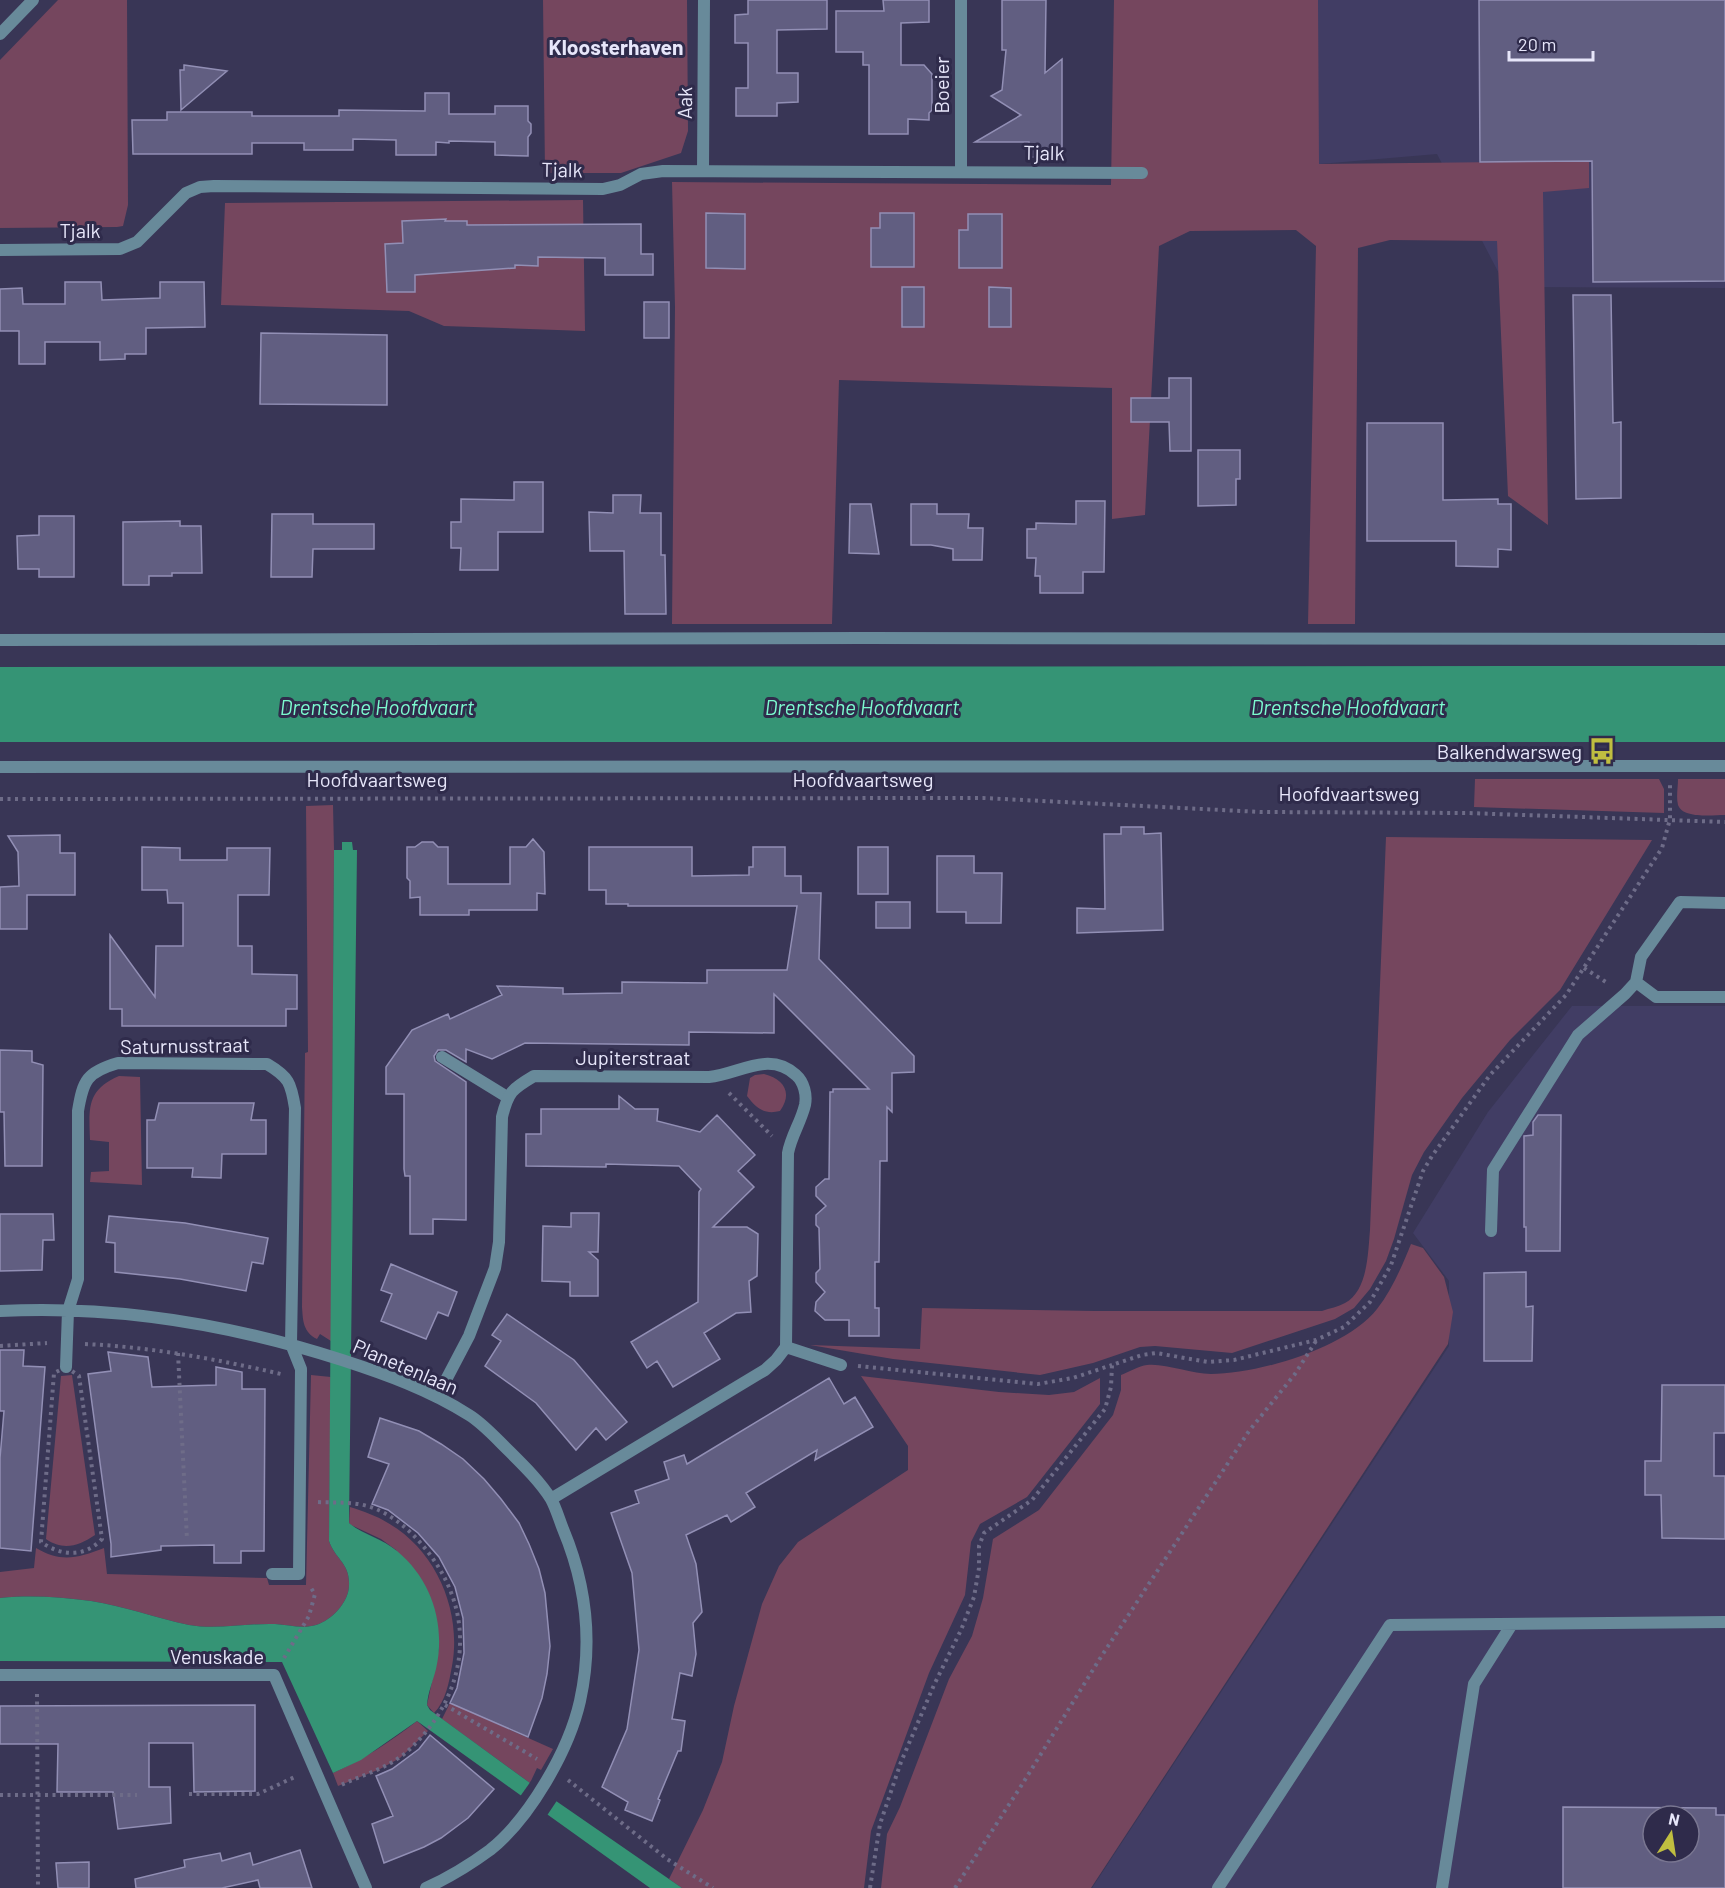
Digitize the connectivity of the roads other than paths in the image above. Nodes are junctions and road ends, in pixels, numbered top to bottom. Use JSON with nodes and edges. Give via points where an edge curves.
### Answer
{"nodes":[{"id":1,"x":33,"y":0,"type":"edge"},
{"id":2,"x":704,"y":0,"type":"edge"},
{"id":3,"x":961,"y":0,"type":"edge"},
{"id":4,"x":0,"y":33,"type":"edge"},
{"id":5,"x":703,"y":171,"type":"junction"},
{"id":6,"x":961,"y":171,"type":"junction"},
{"id":7,"x":1142,"y":173,"type":"dead end"},
{"id":8,"x":0,"y":250,"type":"edge"},
{"id":9,"x":1725,"y":639,"type":"edge"},
{"id":10,"x":0,"y":640,"type":"edge"},
{"id":11,"x":1725,"y":766,"type":"edge"},
{"id":12,"x":0,"y":767,"type":"edge"},
{"id":13,"x":1725,"y":903,"type":"edge"},
{"id":14,"x":1636,"y":982,"type":"junction"},
{"id":15,"x":1725,"y":997,"type":"edge"},
{"id":16,"x":442,"y":1057,"type":"dead end"},
{"id":17,"x":507,"y":1097,"type":"junction"},
{"id":18,"x":1491,"y":1231,"type":"dead end"},
{"id":19,"x":0,"y":1311,"type":"edge"},
{"id":20,"x":68,"y":1311,"type":"junction"},
{"id":21,"x":291,"y":1344,"type":"junction"},
{"id":22,"x":786,"y":1347,"type":"junction"},
{"id":23,"x":842,"y":1365,"type":"road end"},
{"id":24,"x":66,"y":1366,"type":"road end"},
{"id":25,"x":437,"y":1397,"type":"junction"},
{"id":26,"x":551,"y":1499,"type":"junction"},
{"id":27,"x":272,"y":1574,"type":"dead end"},
{"id":28,"x":1725,"y":1622,"type":"edge"},
{"id":29,"x":1512,"y":1624,"type":"junction"},
{"id":30,"x":0,"y":1675,"type":"edge"},
{"id":31,"x":366,"y":1888,"type":"edge"},
{"id":32,"x":426,"y":1888,"type":"edge"},
{"id":33,"x":1218,"y":1888,"type":"edge"},
{"id":34,"x":1442,"y":1888,"type":"edge"}],
"edges":[{"from":1,"to":4,"type":"street"},
{"from":2,"to":5,"type":"street","name":"Aak"},
{"from":3,"to":6,"type":"street","name":"Boeier"},
{"from":5,"to":6,"type":"street","name":"Tjalk"},
{"from":5,"to":8,"type":"street","name":"Tjalk","via":[[641,174],[603,189],[200,187],[186,193],[137,242],[120,249]]},
{"from":6,"to":7,"type":"street","name":"Tjalk"},
{"from":9,"to":10,"type":"street"},
{"from":11,"to":12,"type":"street","name":"Hoofdvaartsweg"},
{"from":13,"to":14,"type":"street","via":[[1680,903],[1641,957]]},
{"from":14,"to":15,"type":"street","via":[[1656,997]]},
{"from":14,"to":18,"type":"street","via":[[1578,1035],[1493,1170]]},
{"from":16,"to":17,"type":"street"},
{"from":17,"to":22,"type":"street","name":"Jupiterstraat","via":[[534,1076],[710,1077],[771,1063],[786,1067],[799,1077],[805,1103],[788,1153]]},
{"from":17,"to":25,"type":"street","via":[[502,1116],[495,1268],[469,1336]]},
{"from":19,"to":20,"type":"street","name":"Planetenlaan"},
{"from":20,"to":21,"type":"street","name":"Planetenlaan","via":[[184,1321]]},
{"from":20,"to":21,"type":"street","name":"Saturnusstraat","via":[[78,1280],[78,1111],[88,1076],[118,1063],[267,1064],[281,1072],[291,1085],[296,1108]]},
{"from":20,"to":24,"type":"street"},
{"from":21,"to":25,"type":"street","name":"Planetenlaan","via":[[367,1368]]},
{"from":21,"to":27,"type":"street","via":[[301,1369],[299,1574]]},
{"from":22,"to":23,"type":"street"},
{"from":22,"to":26,"type":"street","via":[[765,1370]]},
{"from":25,"to":26,"type":"street","name":"Planetenlaan","via":[[472,1416],[524,1465]]},
{"from":26,"to":32,"type":"street","name":"Planetenlaan","via":[[580,1581],[588,1637],[578,1711],[563,1754],[509,1832],[490,1850]]},
{"from":28,"to":29,"type":"street"},
{"from":29,"to":33,"type":"street","via":[[1390,1625]]},
{"from":29,"to":34,"type":"street","via":[[1474,1684]]},
{"from":30,"to":31,"type":"street","name":"Venuskade","via":[[274,1676]]}]}
